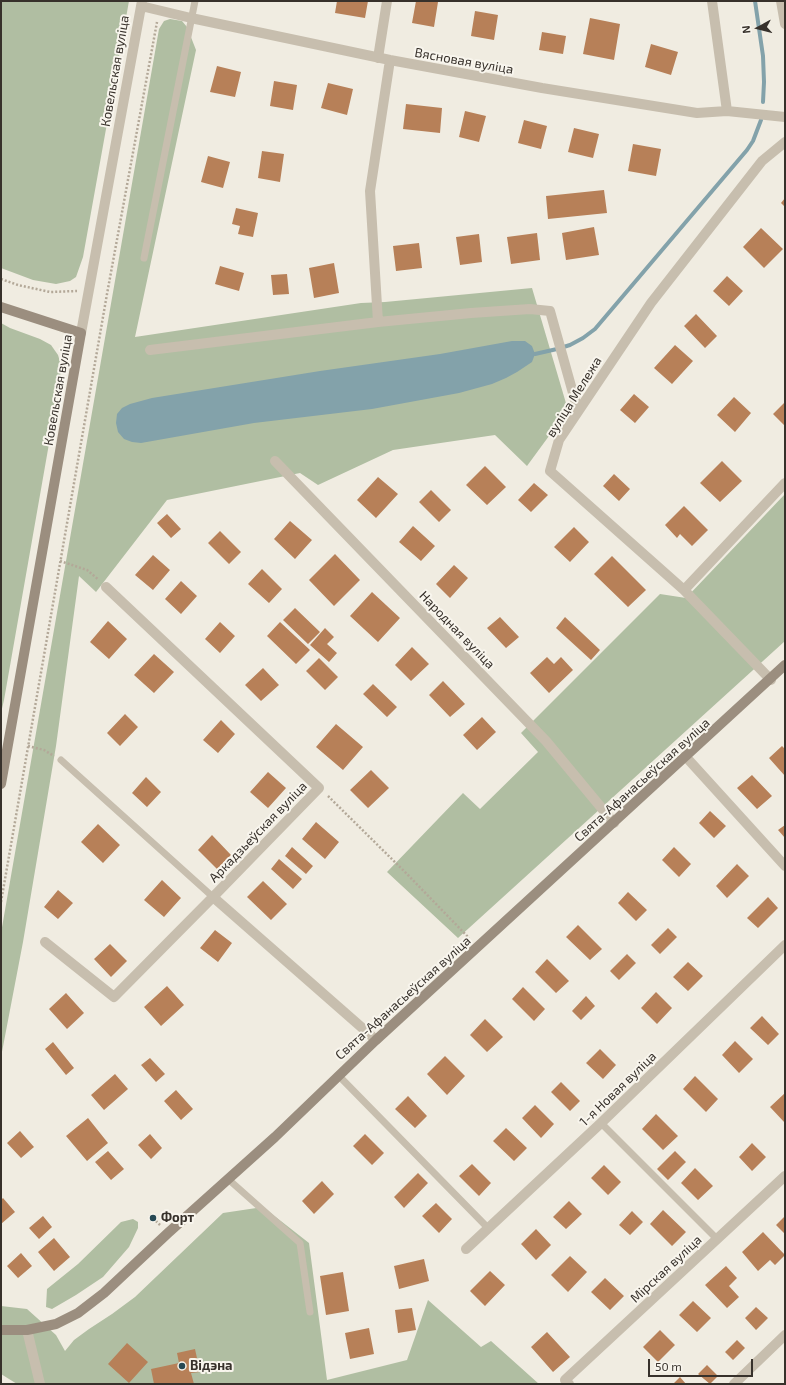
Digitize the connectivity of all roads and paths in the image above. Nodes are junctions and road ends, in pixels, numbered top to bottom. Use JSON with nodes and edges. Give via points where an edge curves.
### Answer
{"nodes":[{"id":1,"x":195,"y":1,"type":"edge"},
{"id":2,"x":387,"y":1,"type":"edge"},
{"id":3,"x":712,"y":1,"type":"edge"},
{"id":4,"x":781,"y":1,"type":"edge"},
{"id":5,"x":141,"y":3,"type":"edge"},
{"id":6,"x":160,"y":10,"type":"junction"},
{"id":7,"x":191,"y":18,"type":"junction"},
{"id":8,"x":785,"y":24,"type":"edge"},
{"id":9,"x":378,"y":58,"type":"junction"},
{"id":10,"x":390,"y":60,"type":"junction"},
{"id":11,"x":727,"y":110,"type":"junction"},
{"id":12,"x":785,"y":117,"type":"edge"},
{"id":13,"x":785,"y":142,"type":"edge"},
{"id":14,"x":144,"y":258,"type":"dead end"},
{"id":15,"x":1,"y":279,"type":"edge"},
{"id":16,"x":88,"y":291,"type":"junction"},
{"id":17,"x":1,"y":308,"type":"edge"},
{"id":18,"x":378,"y":322,"type":"junction"},
{"id":19,"x":81,"y":333,"type":"junction"},
{"id":20,"x":150,"y":350,"type":"dead end"},
{"id":21,"x":578,"y":411,"type":"junction"},
{"id":22,"x":275,"y":461,"type":"dead end"},
{"id":23,"x":785,"y":483,"type":"edge"},
{"id":24,"x":60,"y":561,"type":"junction"},
{"id":25,"x":106,"y":587,"type":"joint"},
{"id":26,"x":684,"y":590,"type":"junction"},
{"id":27,"x":785,"y":665,"type":"edge"},
{"id":28,"x":771,"y":680,"type":"junction"},
{"id":29,"x":28,"y":746,"type":"junction"},
{"id":30,"x":4,"y":749,"type":"edge"},
{"id":31,"x":686,"y":757,"type":"junction"},
{"id":32,"x":61,"y":760,"type":"joint"},
{"id":33,"x":1,"y":784,"type":"edge"},
{"id":34,"x":319,"y":788,"type":"junction"},
{"id":35,"x":614,"y":823,"type":"junction"},
{"id":36,"x":785,"y":866,"type":"edge"},
{"id":37,"x":213,"y":897,"type":"junction"},
{"id":38,"x":1,"y":902,"type":"edge"},
{"id":39,"x":45,"y":942,"type":"dead end"},
{"id":40,"x":785,"y":945,"type":"edge"},
{"id":41,"x":478,"y":947,"type":"junction"},
{"id":42,"x":376,"y":1040,"type":"junction"},
{"id":43,"x":338,"y":1075,"type":"junction"},
{"id":44,"x":601,"y":1123,"type":"junction"},
{"id":45,"x":785,"y":1176,"type":"edge"},
{"id":46,"x":228,"y":1178,"type":"junction"},
{"id":47,"x":488,"y":1228,"type":"junction"},
{"id":48,"x":717,"y":1239,"type":"junction"},
{"id":49,"x":466,"y":1249,"type":"dead end"},
{"id":50,"x":310,"y":1312,"type":"dead end"},
{"id":51,"x":1,"y":1330,"type":"edge"},
{"id":52,"x":27,"y":1330,"type":"junction"},
{"id":53,"x":785,"y":1335,"type":"edge"},
{"id":54,"x":567,"y":1382,"type":"edge"},
{"id":55,"x":40,"y":1384,"type":"edge"},
{"id":56,"x":734,"y":1384,"type":"edge"}],
"edges":[{"from":1,"to":7,"type":"lane"},
{"from":2,"to":9,"type":"street"},
{"from":3,"to":11,"type":"street"},
{"from":4,"to":8,"type":"street"},
{"from":5,"to":6,"type":"street","name":"Вясновая вуліца"},
{"from":5,"to":16,"type":"street","name":"Ковельская вуліца"},
{"from":6,"to":7,"type":"street","name":"Вясновая вуліца"},
{"from":6,"to":24,"type":"path"},
{"from":7,"to":9,"type":"street","name":"Вясновая вуліца"},
{"from":7,"to":14,"type":"lane"},
{"from":9,"to":10,"type":"street","name":"Вясновая вуліца"},
{"from":10,"to":11,"type":"street","name":"Вясновая вуліца","via":[[697,113]]},
{"from":10,"to":18,"type":"street","via":[[370,191]]},
{"from":11,"to":12,"type":"street","name":"Вясновая вуліца"},
{"from":13,"to":21,"type":"street","name":"вуліца Мележа","via":[[762,161],[651,303]]},
{"from":15,"to":16,"type":"path","via":[[50,292]]},
{"from":16,"to":19,"type":"street","name":"Ковельская вуліца"},
{"from":17,"to":19,"type":"street"},
{"from":18,"to":20,"type":"street"},
{"from":18,"to":21,"type":"street","via":[[471,313],[550,311]]},
{"from":19,"to":30,"type":"street","name":"Ковельская вуліца"},
{"from":21,"to":26,"type":"street","name":"вуліца Мележа","via":[[559,440],[550,471]]},
{"from":22,"to":35,"type":"street","name":"Народная вуліца","via":[[546,741]]},
{"from":23,"to":26,"type":"street"},
{"from":24,"to":25,"type":"path","via":[[87,570]]},
{"from":24,"to":29,"type":"path"},
{"from":25,"to":34,"type":"street","name":"Аркадзьеўская вуліца"},
{"from":26,"to":28,"type":"street","name":"вуліца Мележа"},
{"from":27,"to":28,"type":"street","name":"Свята-Афанасьеўская вуліца"},
{"from":28,"to":31,"type":"street","name":"Свята-Афанасьеўская вуліца"},
{"from":29,"to":32,"type":"path","via":[[44,750]]},
{"from":29,"to":38,"type":"path"},
{"from":30,"to":33,"type":"street","name":"Ковельская вуліца"},
{"from":31,"to":35,"type":"street","name":"Свята-Афанасьеўская вуліца"},
{"from":31,"to":36,"type":"street"},
{"from":32,"to":37,"type":"lane"},
{"from":34,"to":37,"type":"street","name":"Аркадзьеўская вуліца"},
{"from":34,"to":41,"type":"path"},
{"from":35,"to":41,"type":"street","name":"Свята-Афанасьеўская вуліца"},
{"from":37,"to":39,"type":"street","via":[[114,997]]},
{"from":37,"to":42,"type":"street","name":"Аркадзьеўская вуліца"},
{"from":40,"to":44,"type":"street","name":"1-я Новая вуліца"},
{"from":41,"to":42,"type":"street","name":"Свята-Афанасьеўская вуліца"},
{"from":42,"to":43,"type":"street","name":"Свята-Афанасьеўская вуліца"},
{"from":43,"to":46,"type":"street","name":"Свята-Афанасьеўская вуліца","via":[[275,1137]]},
{"from":43,"to":47,"type":"lane"},
{"from":44,"to":47,"type":"street","name":"1-я Новая вуліца"},
{"from":44,"to":48,"type":"lane"},
{"from":45,"to":48,"type":"street","name":"Мірская вуліца"},
{"from":46,"to":50,"type":"lane","via":[[300,1243]]},
{"from":46,"to":52,"type":"street","name":"Свята-Афанасьеўская вуліца","via":[[78,1314],[56,1324]]},
{"from":47,"to":49,"type":"street","name":"1-я Новая вуліца"},
{"from":48,"to":54,"type":"street","name":"Мірская вуліца"},
{"from":51,"to":52,"type":"street","name":"Свята-Афанасьеўская вуліца"},
{"from":52,"to":55,"type":"street"},
{"from":53,"to":56,"type":"street"}]}
